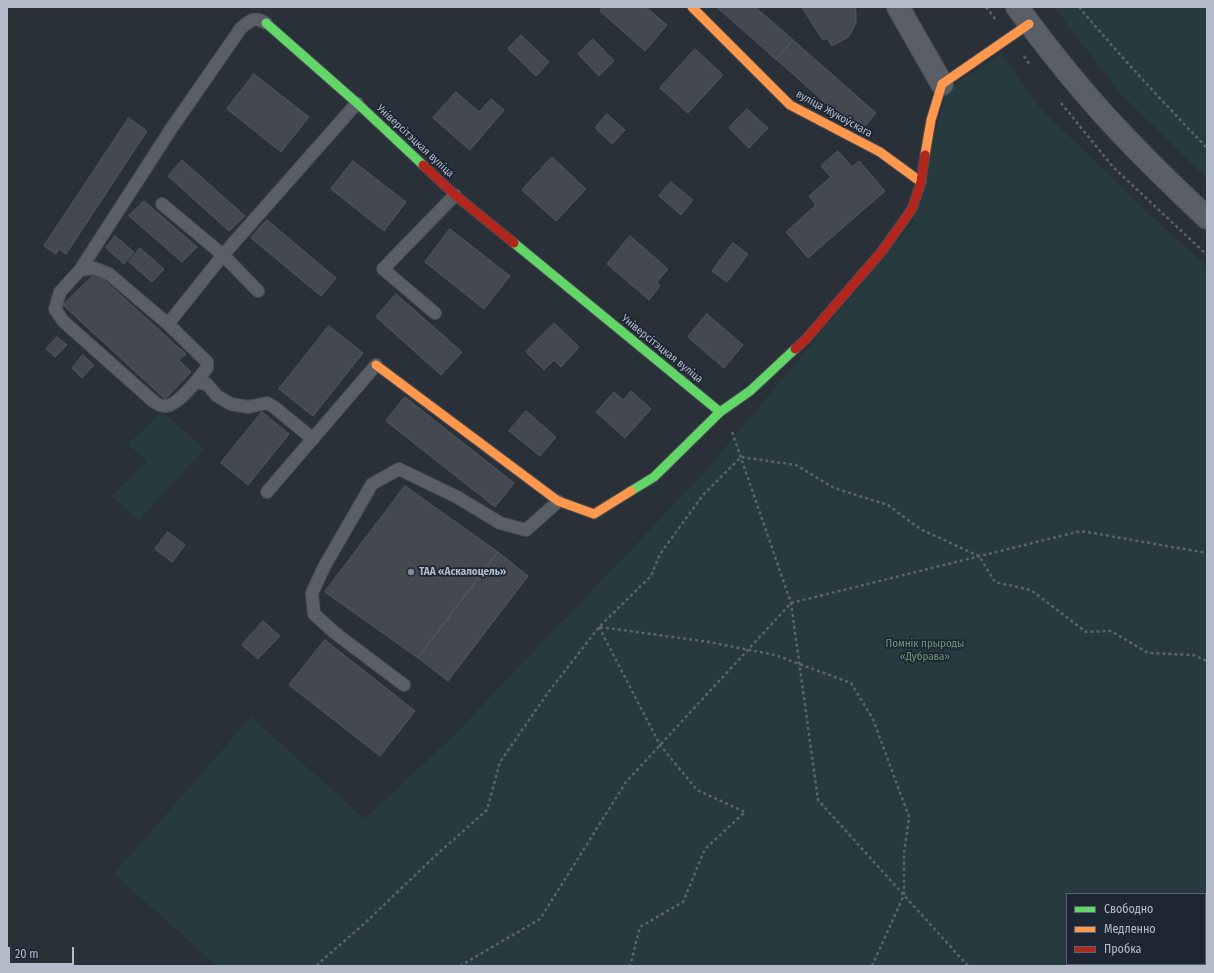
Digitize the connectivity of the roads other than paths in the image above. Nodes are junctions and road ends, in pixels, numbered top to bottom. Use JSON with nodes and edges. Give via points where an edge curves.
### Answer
{"nodes":[{"id":1,"x":692,"y":7,"type":"edge"},
{"id":2,"x":898,"y":7,"type":"edge"},
{"id":3,"x":1023,"y":16,"type":"edge"},
{"id":4,"x":266,"y":23,"type":"joint"},
{"id":5,"x":942,"y":84,"type":"junction"},
{"id":6,"x":357,"y":103,"type":"junction"},
{"id":7,"x":921,"y":182,"type":"junction"},
{"id":8,"x":455,"y":195,"type":"junction"},
{"id":9,"x":162,"y":204,"type":"dead end"},
{"id":10,"x":1207,"y":218,"type":"edge"},
{"id":11,"x":223,"y":255,"type":"junction"},
{"id":12,"x":80,"y":270,"type":"junction"},
{"id":13,"x":258,"y":290,"type":"dead end"},
{"id":14,"x":435,"y":313,"type":"dead end"},
{"id":15,"x":168,"y":324,"type":"junction"},
{"id":16,"x":376,"y":365,"type":"joint"},
{"id":17,"x":196,"y":382,"type":"junction"},
{"id":18,"x":720,"y":412,"type":"junction"},
{"id":19,"x":313,"y":439,"type":"junction"},
{"id":20,"x":267,"y":492,"type":"dead end"},
{"id":21,"x":558,"y":501,"type":"junction"},
{"id":22,"x":404,"y":685,"type":"dead end"}],
"edges":[{"from":1,"to":7,"type":"street","name":"вуліца Жукоўскага","via":[[790,105],[880,152]]},
{"from":2,"to":5,"type":"street"},
{"from":3,"to":5,"type":"street","via":[[1010,39]]},
{"from":3,"to":10,"type":"street","via":[[1107,118]]},
{"from":4,"to":6,"type":"street","name":"Універсітэцкая вуліца"},
{"from":4,"to":12,"type":"lane","via":[[260,19],[252,19],[241,28],[171,129]]},
{"from":5,"to":7,"type":"street","via":[[931,120]]},
{"from":6,"to":8,"type":"street","name":"Універсітэцкая вуліца"},
{"from":6,"to":11,"type":"lane"},
{"from":7,"to":18,"type":"street","via":[[912,209],[882,251],[806,339],[750,391]]},
{"from":8,"to":14,"type":"lane","via":[[383,269]]},
{"from":8,"to":18,"type":"street","name":"Універсітэцкая вуліца"},
{"from":9,"to":11,"type":"lane"},
{"from":11,"to":13,"type":"lane"},
{"from":11,"to":15,"type":"lane"},
{"from":12,"to":15,"type":"lane","via":[[94,268],[109,274]]},
{"from":12,"to":17,"type":"lane","via":[[60,292],[55,309],[63,321],[159,405],[173,404]]},
{"from":15,"to":17,"type":"lane","via":[[207,362],[207,368]]},
{"from":16,"to":19,"type":"lane"},
{"from":16,"to":21,"type":"street"},
{"from":17,"to":19,"type":"lane","via":[[207,384],[217,396],[231,404],[248,407],[268,403]]},
{"from":18,"to":21,"type":"street","via":[[654,477],[594,514]]},
{"from":19,"to":20,"type":"lane"},
{"from":21,"to":22,"type":"lane","via":[[526,530],[500,523],[456,497],[399,469],[372,484],[312,593],[314,614]]}]}
